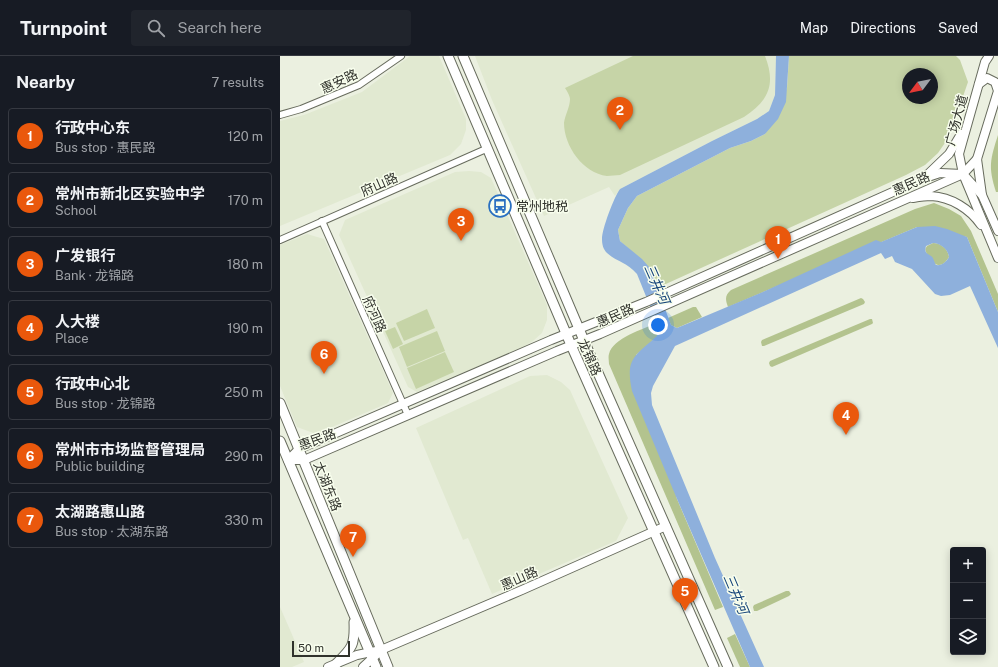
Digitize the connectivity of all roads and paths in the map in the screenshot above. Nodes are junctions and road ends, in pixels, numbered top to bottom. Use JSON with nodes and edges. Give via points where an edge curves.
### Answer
{"nodes":[{"id":1,"x":401,"y":56,"type":"edge"},
{"id":2,"x":448,"y":56,"type":"edge"},
{"id":3,"x":463,"y":56,"type":"edge"},
{"id":4,"x":989,"y":56,"type":"edge"},
{"id":5,"x":979,"y":84,"type":"junction"},
{"id":6,"x":998,"y":91,"type":"edge"},
{"id":7,"x":280,"y":115,"type":"edge"},
{"id":8,"x":968,"y":123,"type":"junction"},
{"id":9,"x":486,"y":149,"type":"junction"},
{"id":10,"x":977,"y":159,"type":"junction"},
{"id":11,"x":963,"y":174,"type":"junction"},
{"id":12,"x":922,"y":179,"type":"junction"},
{"id":13,"x":982,"y":195,"type":"junction"},
{"id":14,"x":904,"y":199,"type":"junction"},
{"id":15,"x":322,"y":221,"type":"junction"},
{"id":16,"x":998,"y":231,"type":"edge"},
{"id":17,"x":988,"y":234,"type":"junction"},
{"id":18,"x":280,"y":240,"type":"edge"},
{"id":19,"x":998,"y":258,"type":"edge"},
{"id":20,"x":579,"y":329,"type":"junction"},
{"id":21,"x":566,"y":334,"type":"junction"},
{"id":22,"x":584,"y":341,"type":"junction"},
{"id":23,"x":570,"y":345,"type":"junction"},
{"id":24,"x":280,"y":403,"type":"edge"},
{"id":25,"x":402,"y":404,"type":"junction"},
{"id":26,"x":408,"y":415,"type":"junction"},
{"id":27,"x":280,"y":441,"type":"edge"},
{"id":28,"x":299,"y":449,"type":"junction"},
{"id":29,"x":288,"y":460,"type":"junction"},
{"id":30,"x":304,"y":460,"type":"junction"},
{"id":31,"x":666,"y":526,"type":"junction"},
{"id":32,"x":654,"y":531,"type":"junction"},
{"id":33,"x":354,"y":615,"type":"junction"},
{"id":34,"x":381,"y":650,"type":"junction"},
{"id":35,"x":372,"y":660,"type":"edge"},
{"id":36,"x":332,"y":665,"type":"edge"},
{"id":37,"x":363,"y":667,"type":"edge"},
{"id":38,"x":388,"y":667,"type":"edge"},
{"id":39,"x":714,"y":667,"type":"edge"},
{"id":40,"x":728,"y":667,"type":"edge"}],
"edges":[{"from":1,"to":7,"type":"street","name":"惠安路","via":[[359,85]]},
{"from":2,"to":9,"type":"main road","name":"龙锦路"},
{"from":3,"to":20,"type":"main road","name":"龙锦路"},
{"from":4,"to":5,"type":"street","name":"广场大道"},
{"from":5,"to":6,"type":"street","via":[[987,78],[995,82]]},
{"from":5,"to":8,"type":"street","name":"广场大道"},
{"from":6,"to":10,"type":"street"},
{"from":8,"to":11,"type":"street","name":"广场大道","via":[[959,154]]},
{"from":8,"to":12,"type":"street","via":[[949,154]]},
{"from":9,"to":15,"type":"street","name":"府山路"},
{"from":9,"to":21,"type":"main road","name":"龙锦路"},
{"from":10,"to":11,"type":"street","name":"惠民路"},
{"from":10,"to":13,"type":"street"},
{"from":11,"to":12,"type":"street","name":"惠民路","via":[[940,173]]},
{"from":11,"to":13,"type":"street"},
{"from":11,"to":14,"type":"street","name":"惠民路"},
{"from":11,"to":17,"type":"street","name":"广场大道"},
{"from":12,"to":20,"type":"street","name":"惠民路","via":[[646,302]]},
{"from":13,"to":16,"type":"street"},
{"from":14,"to":17,"type":"street","via":[[931,196],[947,199],[964,208],[978,220]]},
{"from":14,"to":22,"type":"street","name":"惠民路"},
{"from":15,"to":18,"type":"street","name":"府山路"},
{"from":15,"to":25,"type":"street","name":"府河路"},
{"from":17,"to":19,"type":"street","name":"广场大道"},
{"from":20,"to":21,"type":"street","name":"惠民路"},
{"from":20,"to":22,"type":"main road","name":"龙锦路"},
{"from":21,"to":23,"type":"main road","name":"龙锦路"},
{"from":21,"to":25,"type":"street","name":"惠民路"},
{"from":22,"to":23,"type":"street","name":"惠民路"},
{"from":22,"to":31,"type":"main road","name":"龙锦路"},
{"from":23,"to":26,"type":"street","name":"惠民路"},
{"from":23,"to":32,"type":"main road","name":"龙锦路"},
{"from":24,"to":28,"type":"main road","name":"太湖东路"},
{"from":25,"to":26,"type":"street","name":"府河路"},
{"from":25,"to":28,"type":"street","name":"惠民路"},
{"from":26,"to":30,"type":"street","name":"惠民路"},
{"from":27,"to":29,"type":"main road","name":"太湖东路"},
{"from":28,"to":29,"type":"street","name":"惠民路"},
{"from":28,"to":30,"type":"main road","name":"太湖东路"},
{"from":29,"to":30,"type":"street","name":"惠民路"},
{"from":29,"to":33,"type":"main road","name":"太湖东路"},
{"from":30,"to":34,"type":"main road","name":"太湖东路"},
{"from":31,"to":32,"type":"street","name":"惠山路"},
{"from":31,"to":40,"type":"main road","name":"龙锦路"},
{"from":32,"to":34,"type":"street","name":"惠山路"},
{"from":32,"to":39,"type":"main road","name":"龙锦路"},
{"from":33,"to":35,"type":"main road","name":"太湖东路"},
{"from":33,"to":36,"type":"main road","via":[[351,648]]},
{"from":34,"to":35,"type":"street","name":"惠山路"},
{"from":34,"to":38,"type":"main road","name":"太湖东路"},
{"from":35,"to":36,"type":"street","name":"惠山路","via":[[357,654]]},
{"from":35,"to":37,"type":"street"}]}
